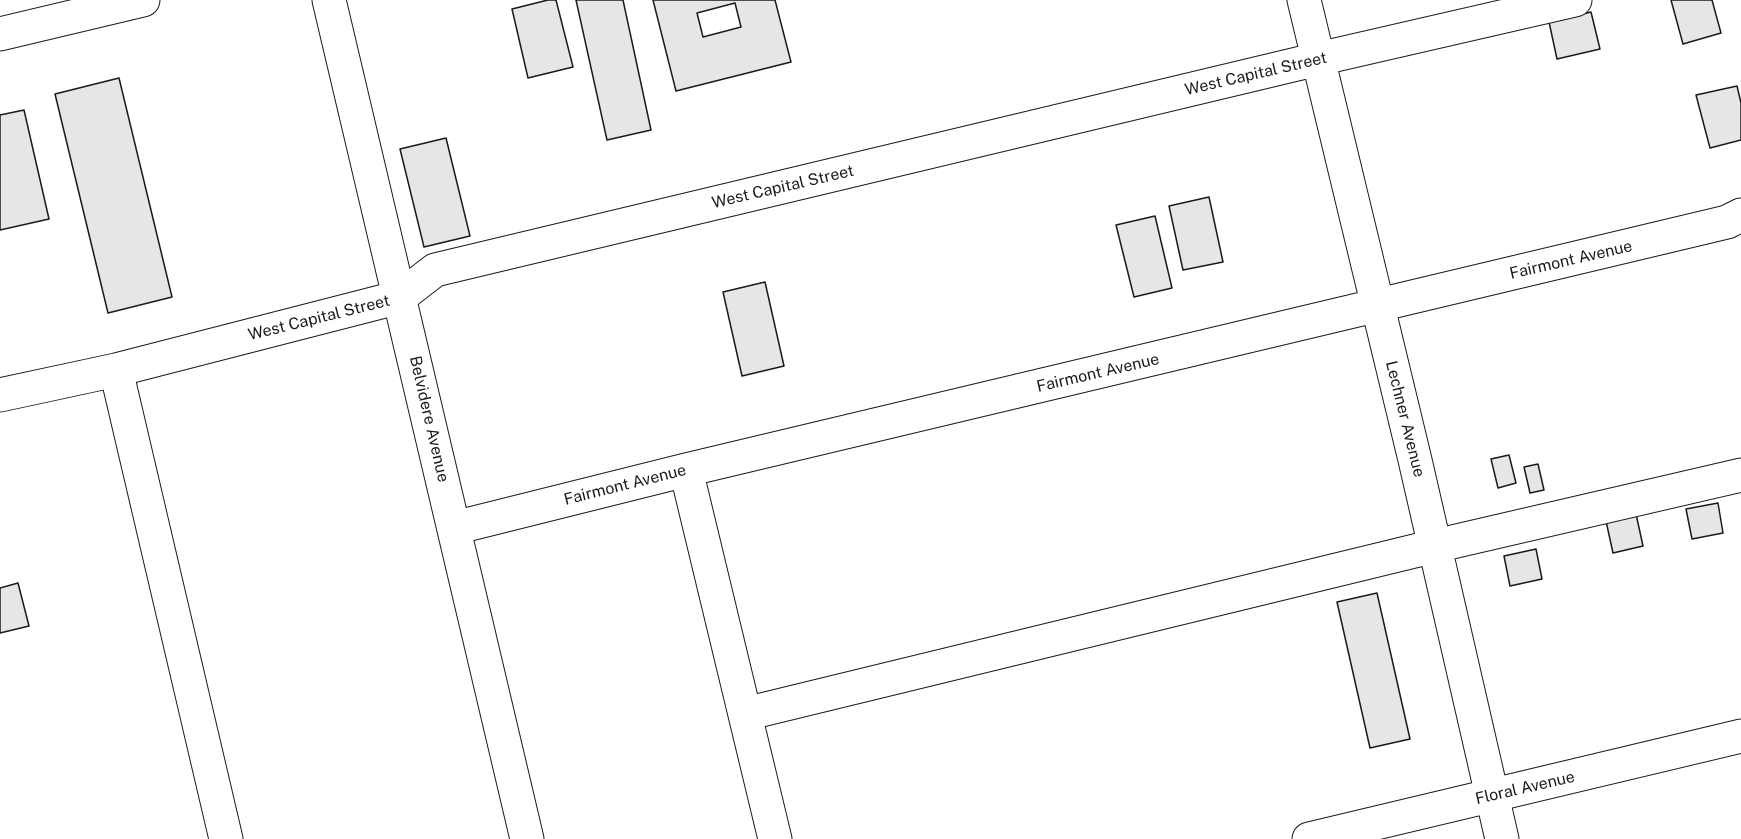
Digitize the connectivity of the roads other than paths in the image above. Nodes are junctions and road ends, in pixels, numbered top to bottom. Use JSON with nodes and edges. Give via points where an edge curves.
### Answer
{"nodes":[{"id":1,"x":143,"y":0,"type":"edge"},
{"id":2,"x":329,"y":0,"type":"edge"},
{"id":3,"x":1304,"y":0,"type":"edge"},
{"id":4,"x":1575,"y":0,"type":"edge"},
{"id":5,"x":0,"y":34,"type":"edge"},
{"id":6,"x":1318,"y":59,"type":"junction"},
{"id":7,"x":1741,"y":214,"type":"edge"},
{"id":8,"x":400,"y":297,"type":"junction"},
{"id":9,"x":1378,"y":306,"type":"junction"},
{"id":10,"x":116,"y":370,"type":"junction"},
{"id":11,"x":0,"y":395,"type":"edge"},
{"id":12,"x":686,"y":470,"type":"junction"},
{"id":13,"x":1741,"y":475,"type":"edge"},
{"id":14,"x":454,"y":528,"type":"junction"},
{"id":15,"x":1435,"y":546,"type":"junction"},
{"id":16,"x":745,"y":714,"type":"junction"},
{"id":17,"x":1741,"y":736,"type":"edge"},
{"id":18,"x":1492,"y":795,"type":"junction"},
{"id":19,"x":226,"y":839,"type":"edge"},
{"id":20,"x":527,"y":839,"type":"edge"},
{"id":21,"x":775,"y":839,"type":"edge"},
{"id":22,"x":1309,"y":839,"type":"edge"},
{"id":23,"x":1502,"y":839,"type":"edge"}],
"edges":[{"from":1,"to":5,"type":"street"},
{"from":2,"to":8,"type":"street","name":"Belvidere Avenue"},
{"from":3,"to":6,"type":"street","name":"Lechner Avenue"},
{"from":4,"to":6,"type":"street","name":"West Capital Street"},
{"from":6,"to":8,"type":"street","name":"West Capital Street","via":[[435,270]]},
{"from":6,"to":9,"type":"street","name":"Lechner Avenue"},
{"from":7,"to":9,"type":"street","name":"Fairmont Avenue","via":[[1727,222]]},
{"from":8,"to":10,"type":"street","name":"West Capital Street"},
{"from":8,"to":14,"type":"street","name":"Belvidere Avenue"},
{"from":9,"to":12,"type":"street","name":"Fairmont Avenue"},
{"from":9,"to":15,"type":"street","name":"Lechner Avenue"},
{"from":10,"to":11,"type":"street","name":"West Capital Street"},
{"from":10,"to":19,"type":"street"},
{"from":12,"to":14,"type":"street","name":"Fairmont Avenue"},
{"from":12,"to":16,"type":"street"},
{"from":13,"to":15,"type":"street"},
{"from":14,"to":20,"type":"street","name":"Belvidere Avenue"},
{"from":15,"to":16,"type":"street"},
{"from":15,"to":18,"type":"street","name":"Lechner Avenue"},
{"from":16,"to":21,"type":"street"},
{"from":17,"to":18,"type":"street","name":"Floral Avenue"},
{"from":18,"to":22,"type":"street","name":"Floral Avenue"},
{"from":18,"to":23,"type":"street","name":"Lechner Avenue"}]}
